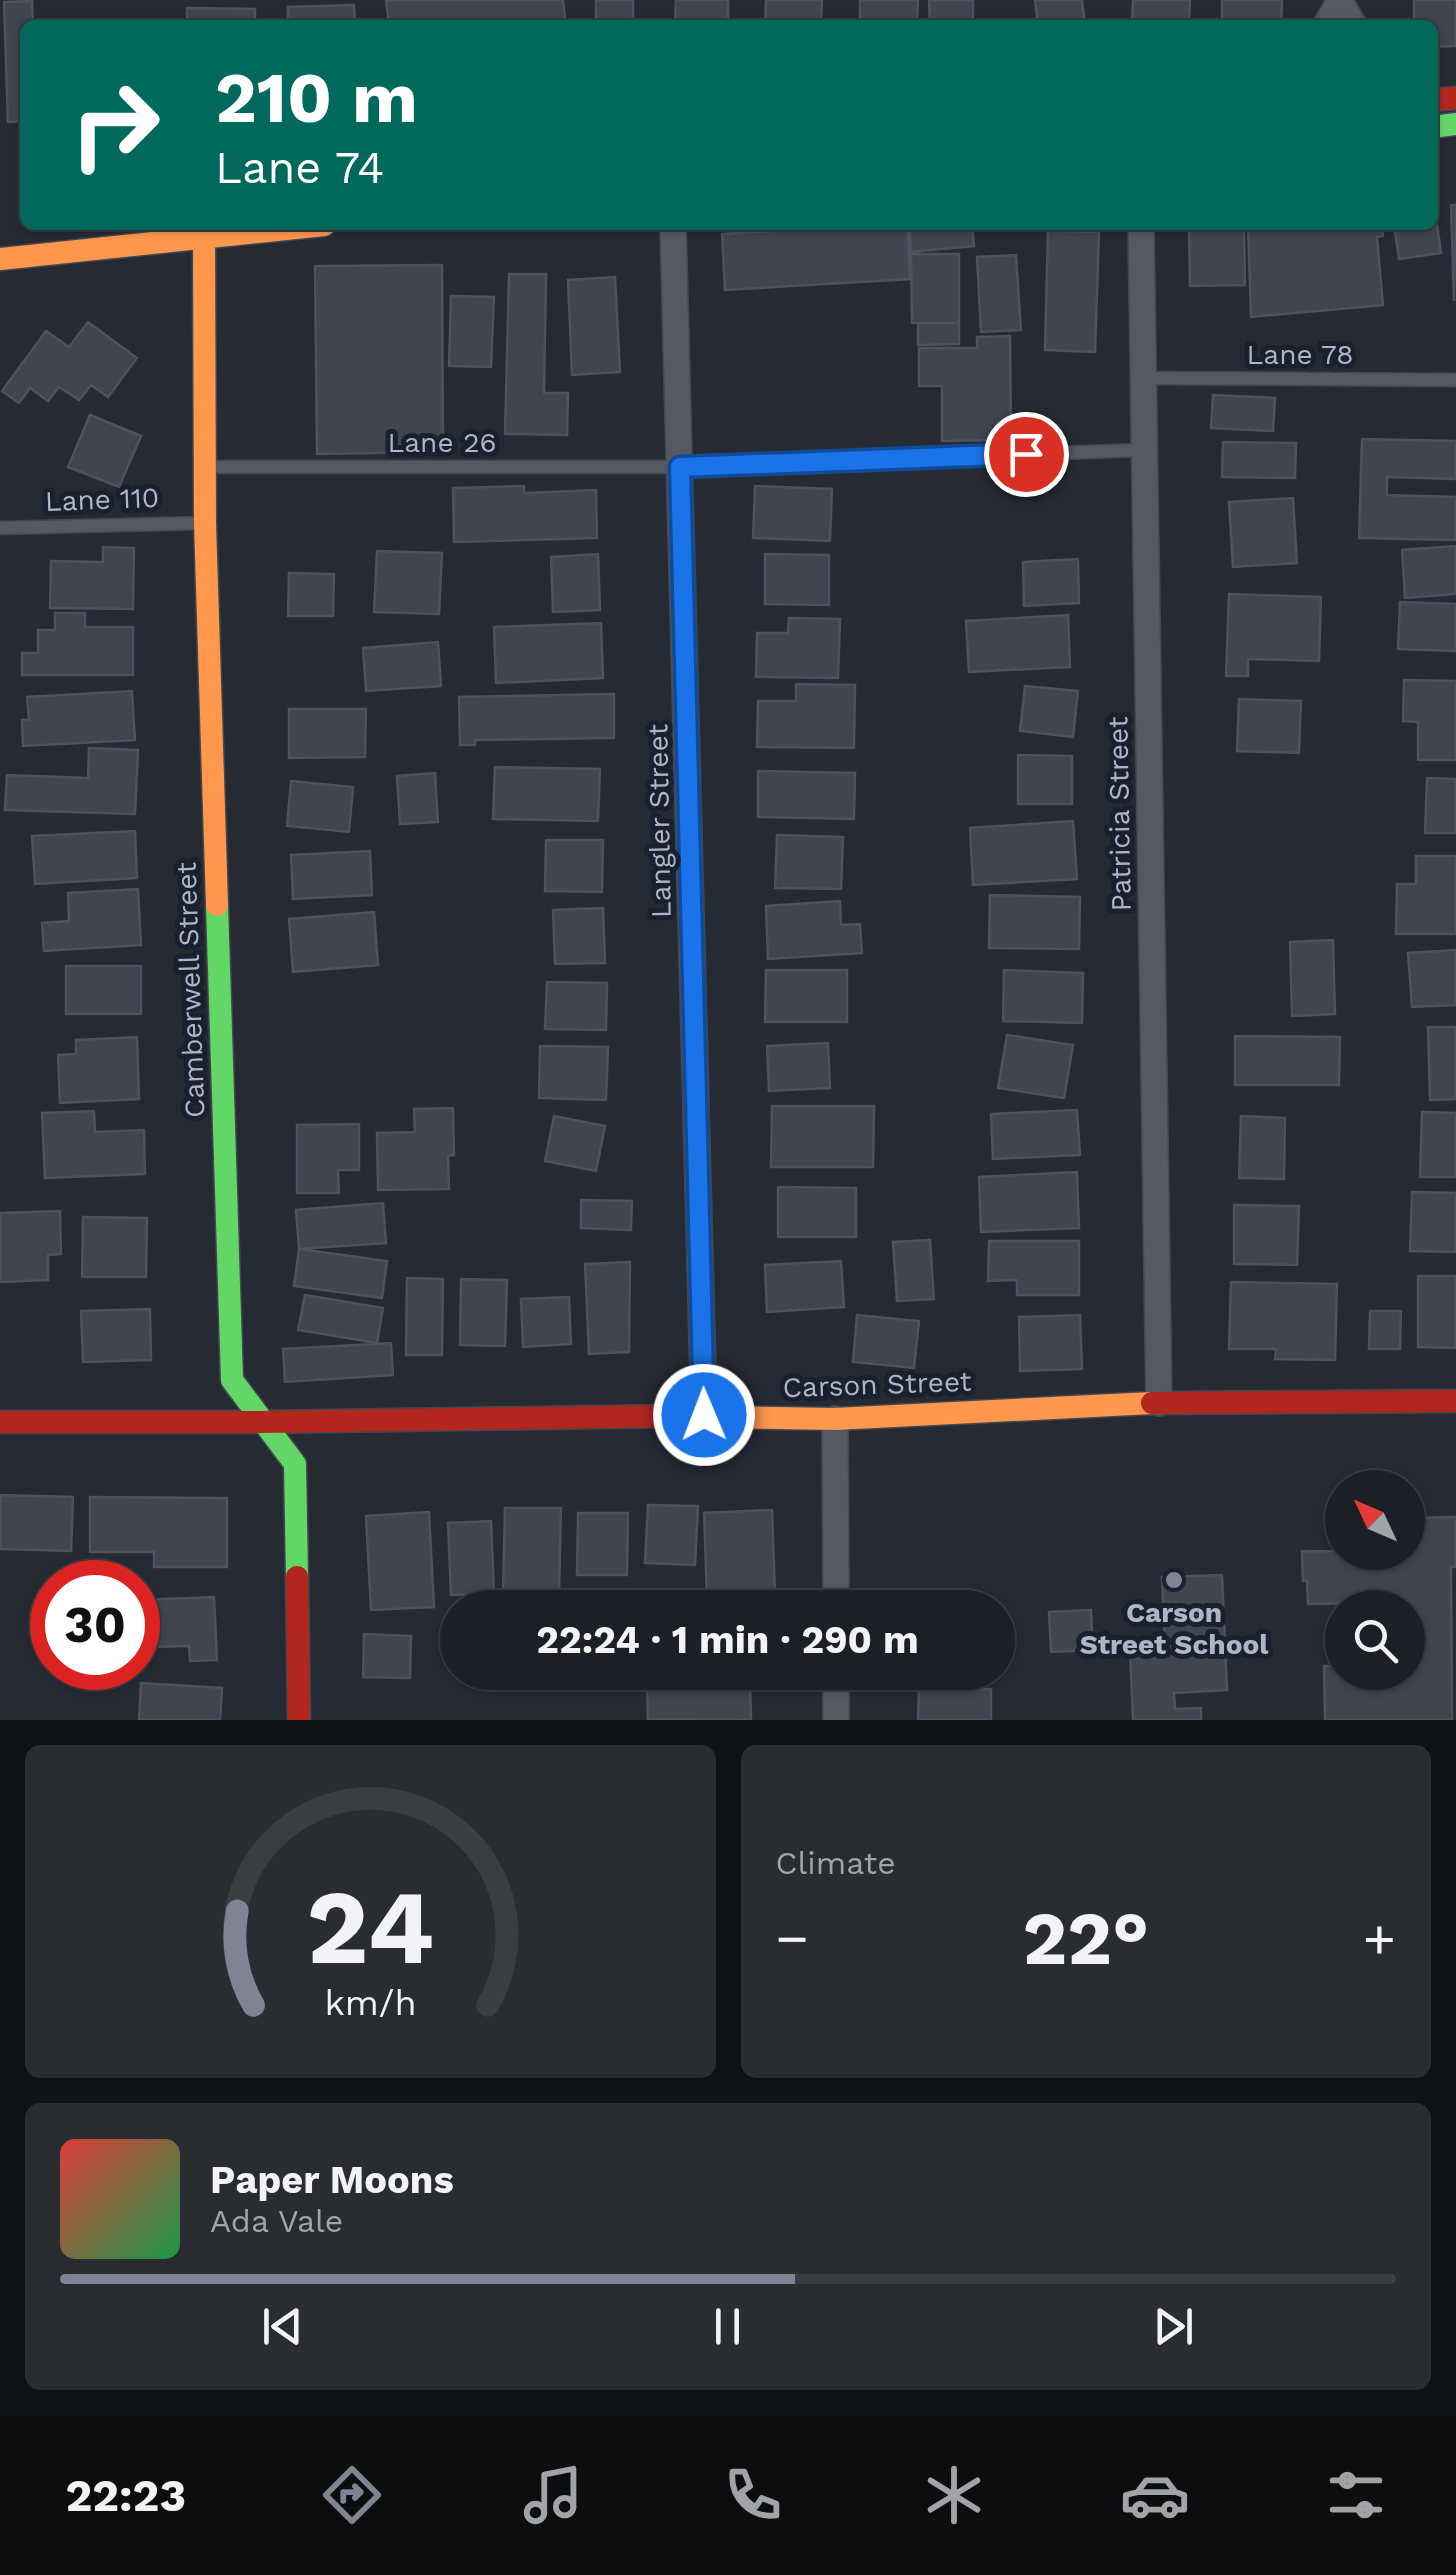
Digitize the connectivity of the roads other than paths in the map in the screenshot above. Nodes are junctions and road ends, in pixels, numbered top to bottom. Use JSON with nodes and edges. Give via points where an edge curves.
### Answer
{"nodes":[{"id":1,"x":274,"y":230,"type":"edge"},
{"id":2,"x":673,"y":230,"type":"edge"},
{"id":3,"x":1141,"y":230,"type":"edge"},
{"id":4,"x":204,"y":237,"type":"junction"},
{"id":5,"x":0,"y":259,"type":"edge"},
{"id":6,"x":1143,"y":378,"type":"junction"},
{"id":7,"x":1456,"y":380,"type":"edge"},
{"id":8,"x":1142,"y":450,"type":"junction"},
{"id":9,"x":205,"y":467,"type":"junction"},
{"id":10,"x":680,"y":467,"type":"junction"},
{"id":11,"x":206,"y":523,"type":"junction"},
{"id":12,"x":0,"y":528,"type":"edge"},
{"id":13,"x":1456,"y":1401,"type":"edge"},
{"id":14,"x":1159,"y":1403,"type":"junction"},
{"id":15,"x":704,"y":1415,"type":"junction"},
{"id":16,"x":835,"y":1419,"type":"junction"},
{"id":17,"x":0,"y":1422,"type":"edge"},
{"id":18,"x":262,"y":1422,"type":"junction"},
{"id":19,"x":836,"y":1590,"type":"edge"},
{"id":20,"x":836,"y":1690,"type":"edge"},
{"id":21,"x":299,"y":1720,"type":"edge"},
{"id":22,"x":836,"y":1720,"type":"edge"}],
"edges":[{"from":1,"to":4,"type":"street"},
{"from":2,"to":10,"type":"street","name":"Langler Street"},
{"from":3,"to":6,"type":"street","name":"Patricia Street"},
{"from":4,"to":5,"type":"street"},
{"from":4,"to":9,"type":"street","name":"Camberwell Street"},
{"from":6,"to":7,"type":"lane","name":"Lane 78"},
{"from":6,"to":8,"type":"street","name":"Patricia Street"},
{"from":8,"to":10,"type":"lane","name":"Lane 26"},
{"from":8,"to":14,"type":"street","name":"Patricia Street"},
{"from":9,"to":10,"type":"lane","name":"Lane 26"},
{"from":9,"to":11,"type":"street","name":"Camberwell Street"},
{"from":10,"to":15,"type":"street","name":"Langler Street"},
{"from":11,"to":12,"type":"lane","name":"Lane 110"},
{"from":11,"to":18,"type":"street","name":"Camberwell Street","via":[[232,1380]]},
{"from":13,"to":14,"type":"street","name":"Carson Street"},
{"from":14,"to":16,"type":"street","name":"Carson Street"},
{"from":15,"to":16,"type":"street","name":"Carson Street"},
{"from":15,"to":18,"type":"street","name":"Carson Street"},
{"from":16,"to":19,"type":"street"},
{"from":17,"to":18,"type":"street","name":"Carson Street"},
{"from":18,"to":21,"type":"street","name":"Camberwell Street","via":[[296,1464]]},
{"from":20,"to":22,"type":"street"}]}
